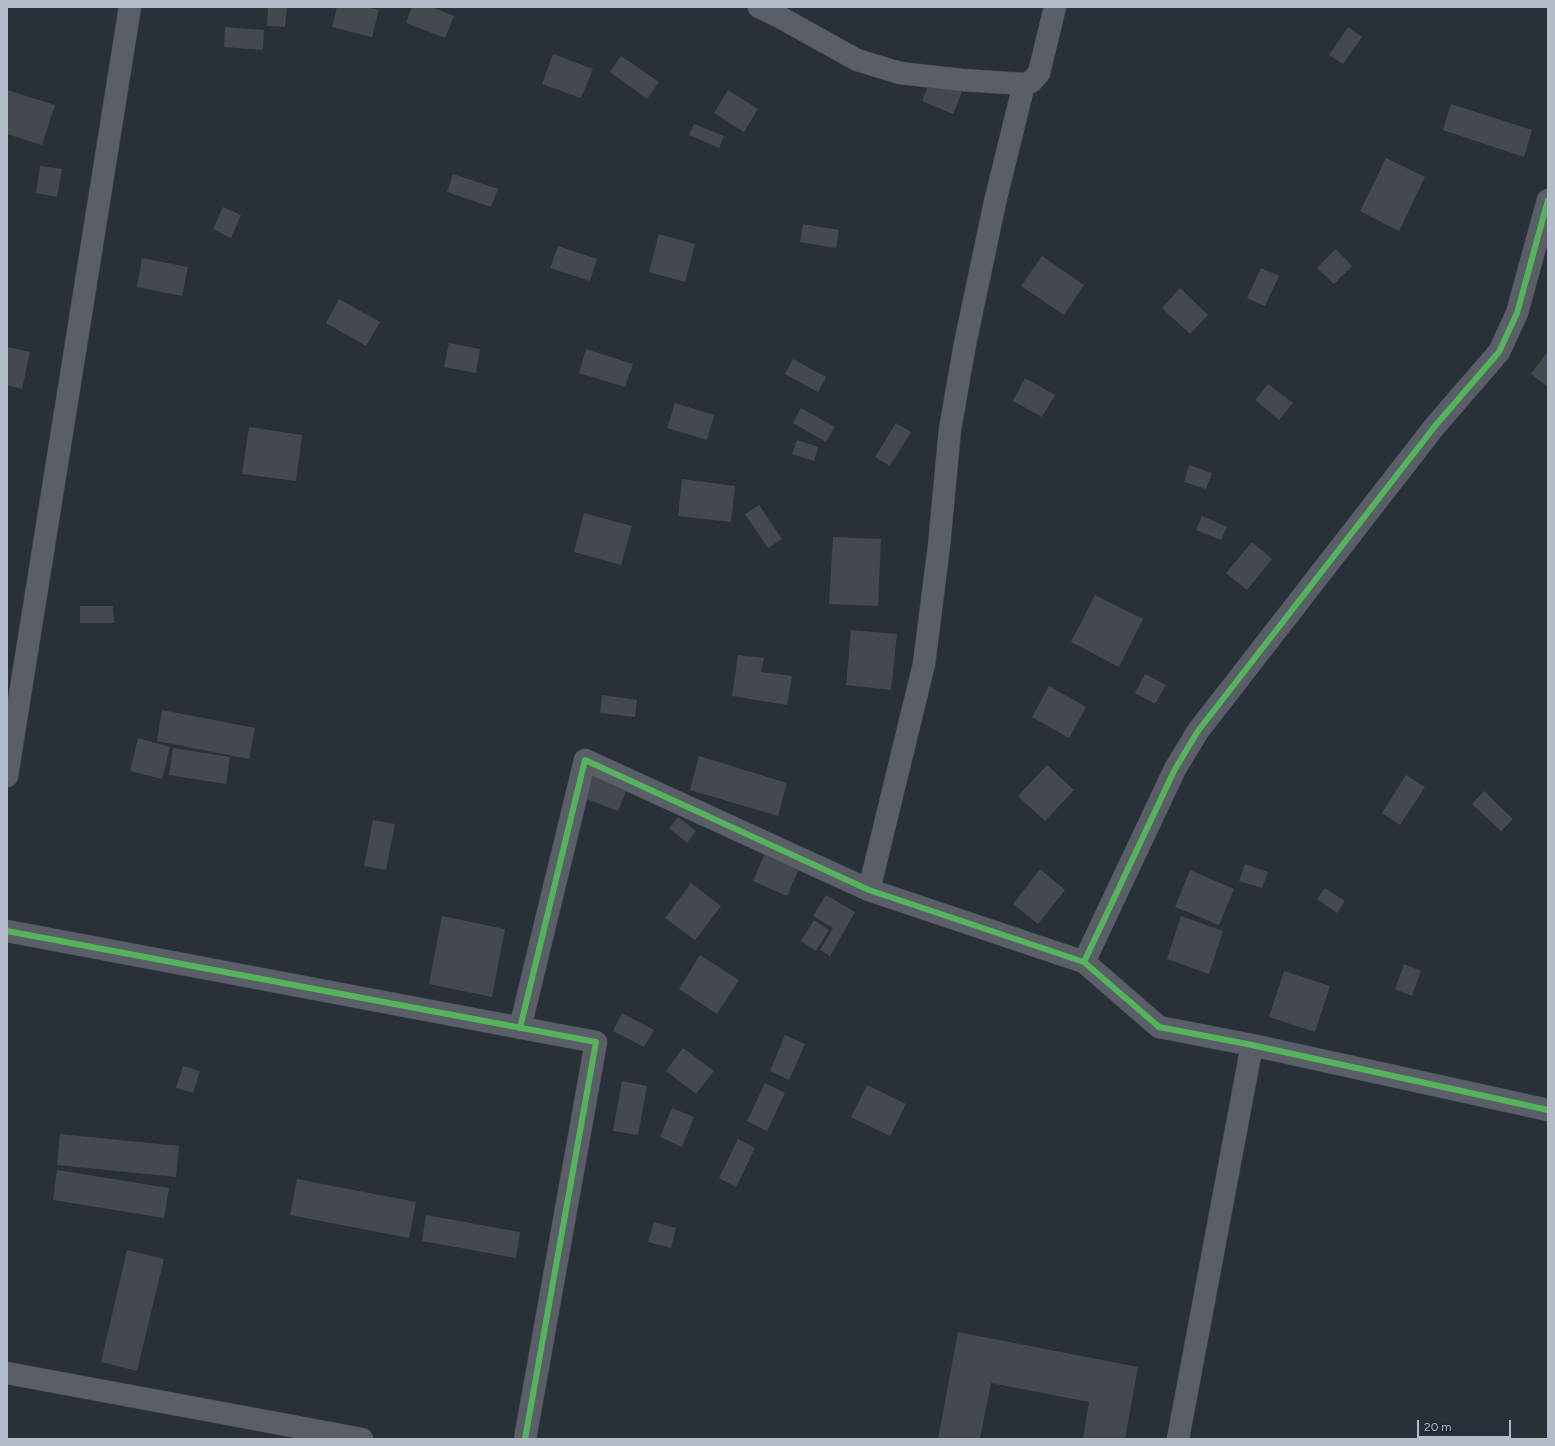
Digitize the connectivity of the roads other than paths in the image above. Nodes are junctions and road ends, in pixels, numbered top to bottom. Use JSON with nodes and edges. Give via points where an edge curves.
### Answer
{"nodes":[{"id":1,"x":130,"y":7,"type":"edge"},
{"id":2,"x":759,"y":7,"type":"edge"},
{"id":3,"x":1055,"y":7,"type":"edge"},
{"id":4,"x":1024,"y":84,"type":"junction"},
{"id":5,"x":1548,"y":200,"type":"edge"},
{"id":6,"x":7,"y":776,"type":"edge"},
{"id":7,"x":869,"y":890,"type":"junction"},
{"id":8,"x":7,"y":931,"type":"edge"},
{"id":9,"x":1084,"y":962,"type":"junction"},
{"id":10,"x":520,"y":1028,"type":"junction"},
{"id":11,"x":1252,"y":1045,"type":"junction"},
{"id":12,"x":1548,"y":1110,"type":"edge"},
{"id":13,"x":7,"y":1373,"type":"edge"},
{"id":14,"x":362,"y":1439,"type":"edge"},
{"id":15,"x":525,"y":1439,"type":"edge"},
{"id":16,"x":1178,"y":1439,"type":"edge"}],
"edges":[{"from":1,"to":6,"type":"street"},
{"from":2,"to":4,"type":"street","via":[[857,60],[900,73]]},
{"from":3,"to":4,"type":"street","via":[[1039,73],[1031,82]]},
{"from":4,"to":7,"type":"street","via":[[995,202],[950,429],[940,546],[924,664]]},
{"from":5,"to":9,"type":"street","via":[[1516,313],[1499,352],[1435,426],[1198,731],[1175,769]]},
{"from":7,"to":9,"type":"street"},
{"from":7,"to":10,"type":"street","via":[[585,760]]},
{"from":8,"to":10,"type":"street"},
{"from":9,"to":11,"type":"street","via":[[1160,1027]]},
{"from":10,"to":15,"type":"street","via":[[596,1042]]},
{"from":11,"to":12,"type":"street"},
{"from":11,"to":16,"type":"street"},
{"from":13,"to":14,"type":"street"}]}
